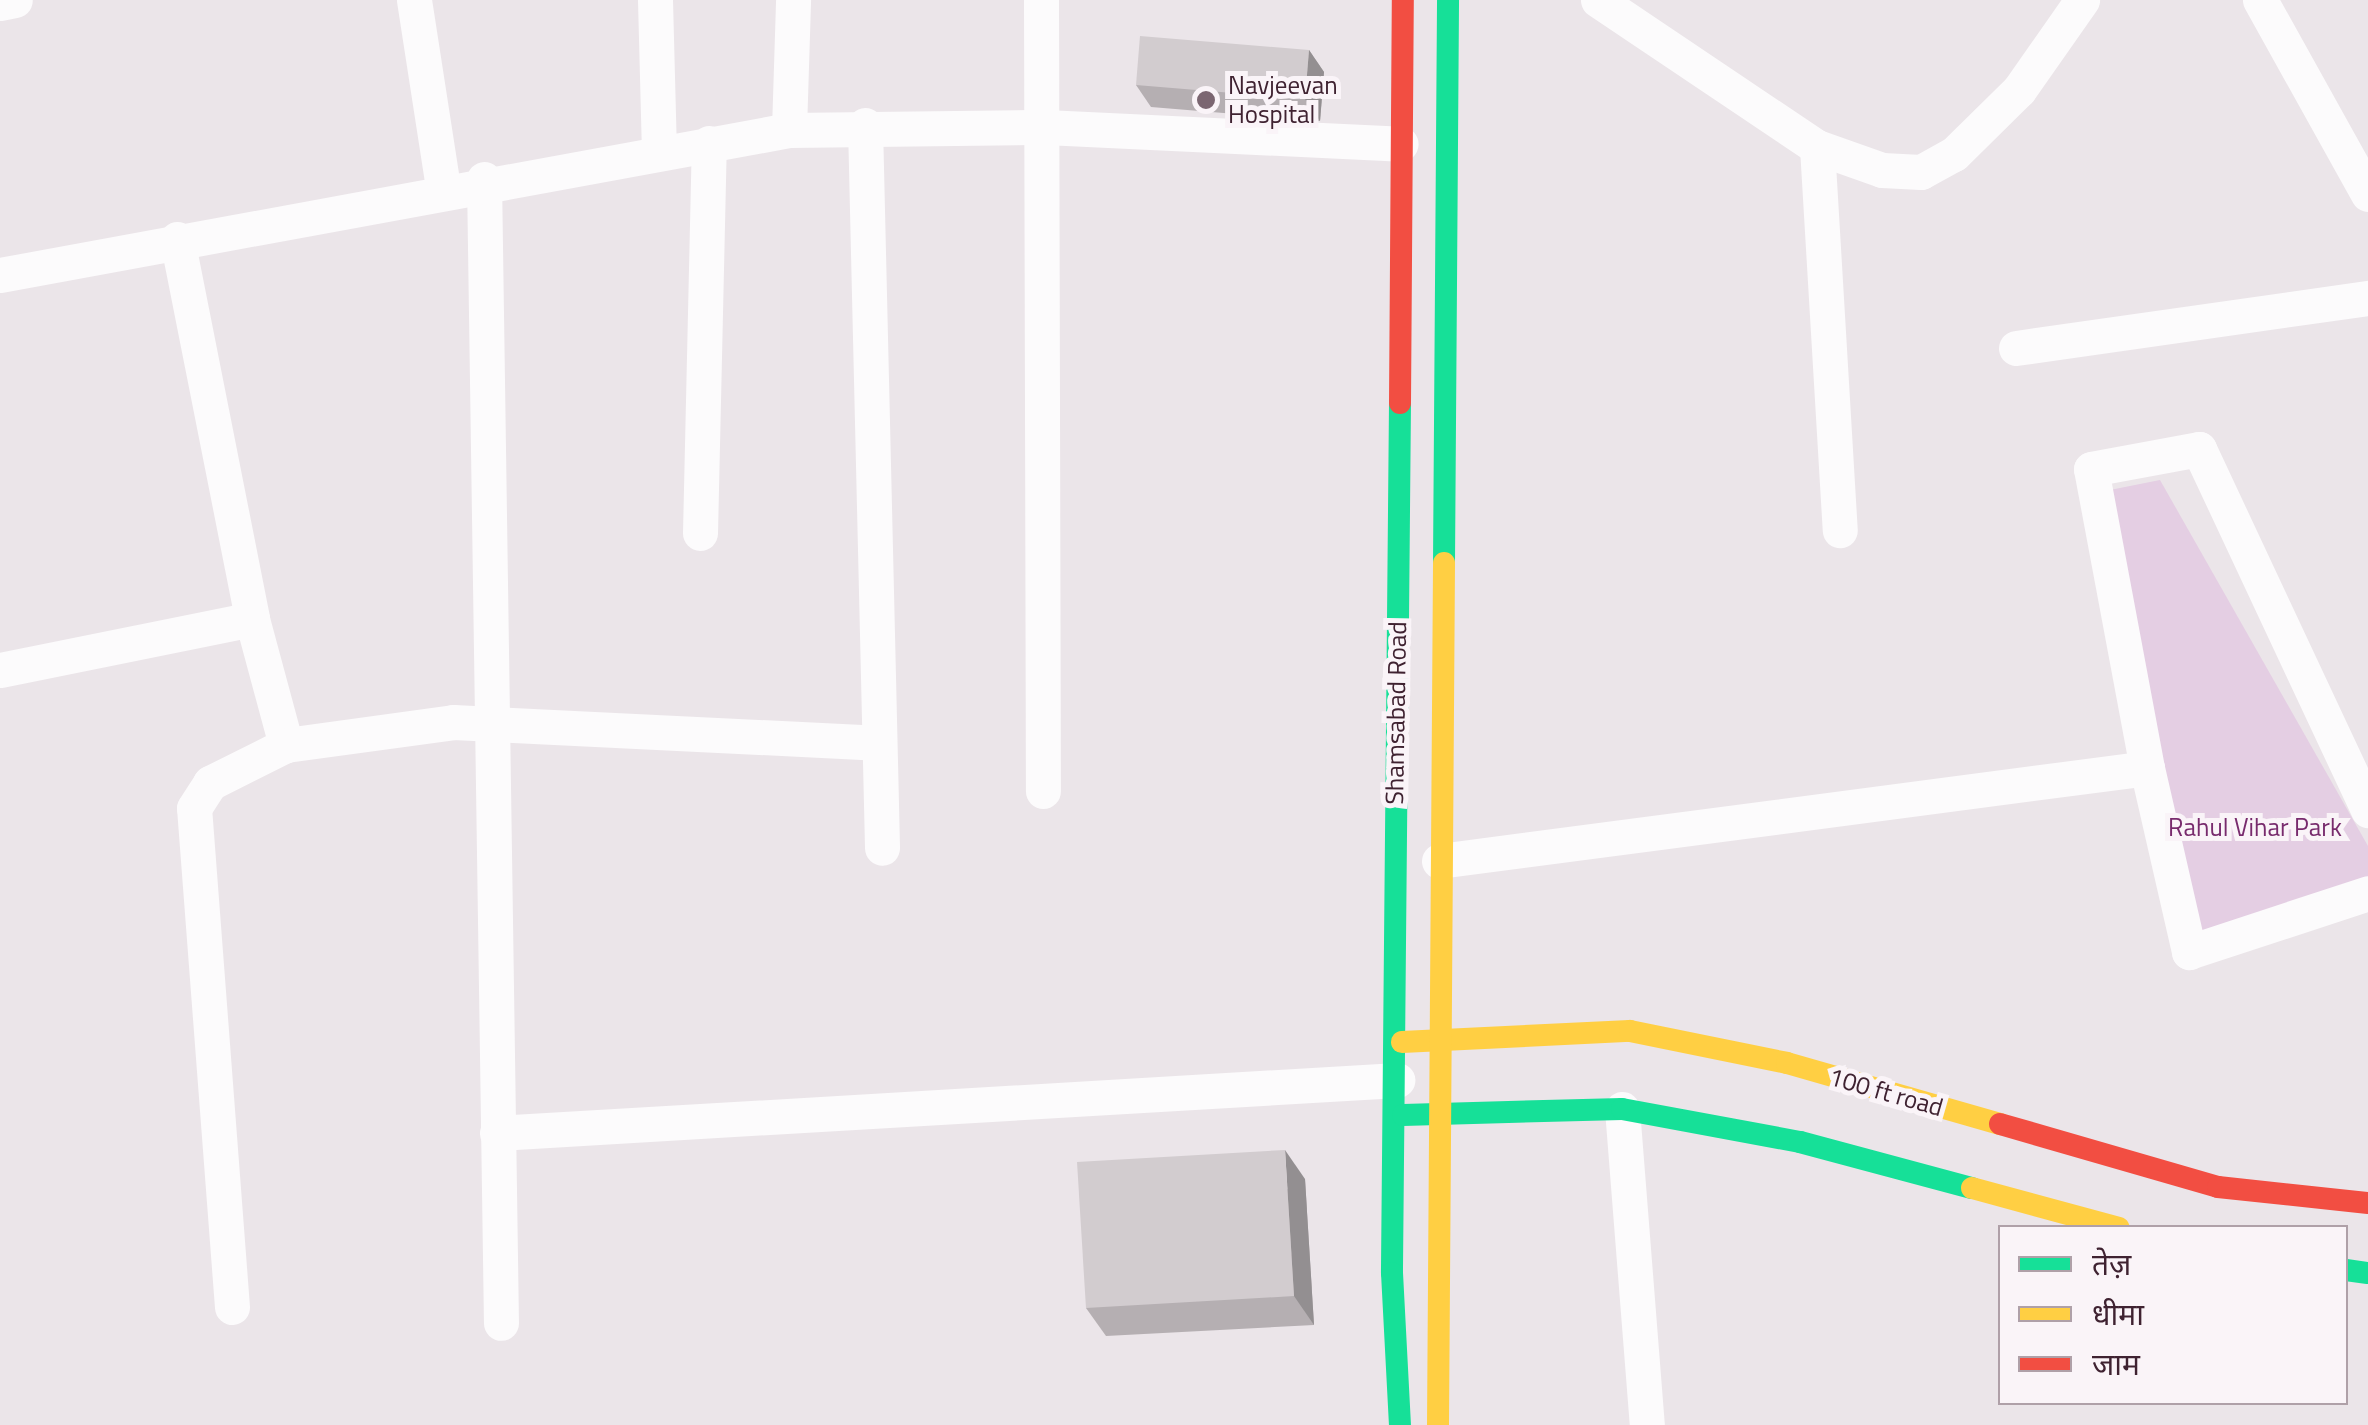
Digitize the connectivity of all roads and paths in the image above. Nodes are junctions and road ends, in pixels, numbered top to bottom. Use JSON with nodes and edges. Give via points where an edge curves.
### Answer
{"nodes":[{"id":1,"x":16,"y":0,"type":"edge"},
{"id":2,"x":414,"y":0,"type":"edge"},
{"id":3,"x":656,"y":0,"type":"edge"},
{"id":4,"x":793,"y":0,"type":"edge"},
{"id":5,"x":1040,"y":0,"type":"edge"},
{"id":6,"x":1404,"y":0,"type":"edge"},
{"id":7,"x":1448,"y":0,"type":"edge"},
{"id":8,"x":1598,"y":0,"type":"edge"},
{"id":9,"x":2082,"y":0,"type":"edge"},
{"id":10,"x":2260,"y":0,"type":"edge"},
{"id":11,"x":0,"y":3,"type":"edge"},
{"id":12,"x":865,"y":125,"type":"junction"},
{"id":13,"x":1045,"y":128,"type":"junction"},
{"id":14,"x":789,"y":130,"type":"junction"},
{"id":15,"x":709,"y":143,"type":"junction"},
{"id":16,"x":1402,"y":144,"type":"junction"},
{"id":17,"x":1818,"y":147,"type":"junction"},
{"id":18,"x":660,"y":152,"type":"junction"},
{"id":19,"x":2356,"y":154,"type":"edge"},
{"id":20,"x":484,"y":179,"type":"junction"},
{"id":21,"x":442,"y":187,"type":"junction"},
{"id":22,"x":2368,"y":194,"type":"edge"},
{"id":23,"x":177,"y":239,"type":"junction"},
{"id":24,"x":0,"y":275,"type":"edge"},
{"id":25,"x":2368,"y":298,"type":"edge"},
{"id":26,"x":2016,"y":348,"type":"dead end"},
{"id":27,"x":1840,"y":530,"type":"dead end"},
{"id":28,"x":700,"y":533,"type":"dead end"},
{"id":29,"x":252,"y":619,"type":"junction"},
{"id":30,"x":0,"y":670,"type":"edge"},
{"id":31,"x":498,"y":724,"type":"junction"},
{"id":32,"x":876,"y":743,"type":"junction"},
{"id":33,"x":286,"y":744,"type":"junction"},
{"id":34,"x":2147,"y":768,"type":"junction"},
{"id":35,"x":1044,"y":791,"type":"dead end"},
{"id":36,"x":2368,"y":810,"type":"edge"},
{"id":37,"x":882,"y":848,"type":"dead end"},
{"id":38,"x":1439,"y":861,"type":"junction"},
{"id":39,"x":2368,"y":893,"type":"edge"},
{"id":40,"x":1436,"y":1038,"type":"junction"},
{"id":41,"x":1398,"y":1042,"type":"junction"},
{"id":42,"x":1396,"y":1098,"type":"junction"},
{"id":43,"x":1622,"y":1109,"type":"junction"},
{"id":44,"x":1434,"y":1114,"type":"junction"},
{"id":45,"x":497,"y":1133,"type":"junction"},
{"id":46,"x":2368,"y":1203,"type":"edge"},
{"id":47,"x":2107,"y":1225,"type":"edge"},
{"id":48,"x":232,"y":1307,"type":"dead end"},
{"id":49,"x":500,"y":1323,"type":"dead end"},
{"id":50,"x":1400,"y":1425,"type":"edge"},
{"id":51,"x":1438,"y":1425,"type":"edge"},
{"id":52,"x":1648,"y":1425,"type":"edge"}],
"edges":[{"from":1,"to":11,"type":"street"},
{"from":2,"to":21,"type":"street"},
{"from":3,"to":18,"type":"street"},
{"from":4,"to":14,"type":"street"},
{"from":5,"to":13,"type":"street"},
{"from":6,"to":16,"type":"main road","name":"Shamsabad Road"},
{"from":7,"to":38,"type":"main road","name":"Shamsabad Road"},
{"from":8,"to":17,"type":"street"},
{"from":9,"to":17,"type":"street","via":[[2019,90],[1954,154],[1921,172],[1882,170]]},
{"from":10,"to":19,"type":"street"},
{"from":12,"to":13,"type":"street"},
{"from":12,"to":14,"type":"street"},
{"from":12,"to":32,"type":"street"},
{"from":13,"to":16,"type":"street"},
{"from":13,"to":35,"type":"street"},
{"from":14,"to":15,"type":"street"},
{"from":15,"to":18,"type":"street"},
{"from":15,"to":28,"type":"street"},
{"from":16,"to":41,"type":"main road","name":"Shamsabad Road"},
{"from":17,"to":27,"type":"street"},
{"from":18,"to":20,"type":"street"},
{"from":19,"to":22,"type":"street"},
{"from":20,"to":21,"type":"street"},
{"from":20,"to":31,"type":"street"},
{"from":21,"to":23,"type":"street"},
{"from":23,"to":24,"type":"street"},
{"from":23,"to":29,"type":"street"},
{"from":25,"to":26,"type":"street"},
{"from":29,"to":30,"type":"street"},
{"from":29,"to":33,"type":"street"},
{"from":31,"to":32,"type":"street"},
{"from":31,"to":33,"type":"street"},
{"from":31,"to":45,"type":"street"},
{"from":32,"to":37,"type":"street"},
{"from":33,"to":48,"type":"street","via":[[210,783],[194,808]]},
{"from":34,"to":36,"type":"street","via":[[2091,470],[2199,449]]},
{"from":34,"to":38,"type":"street"},
{"from":34,"to":39,"type":"street","via":[[2189,952]]},
{"from":38,"to":40,"type":"main road","name":"Shamsabad Road"},
{"from":40,"to":41,"type":"main road","name":"100 ft road"},
{"from":40,"to":44,"type":"main road","name":"Shamsabad Road"},
{"from":40,"to":46,"type":"main road","name":"100 ft road","via":[[1630,1031],[1787,1063],[2218,1187]]},
{"from":41,"to":42,"type":"main road","name":"Shamsabad Road"},
{"from":42,"to":44,"type":"main road"},
{"from":42,"to":45,"type":"street"},
{"from":42,"to":50,"type":"main road","name":"Shamsabad Road"},
{"from":43,"to":44,"type":"main road"},
{"from":43,"to":47,"type":"main road","via":[[1800,1142]]},
{"from":43,"to":52,"type":"street"},
{"from":44,"to":51,"type":"main road","name":"Shamsabad Road"},
{"from":45,"to":49,"type":"street"}]}
